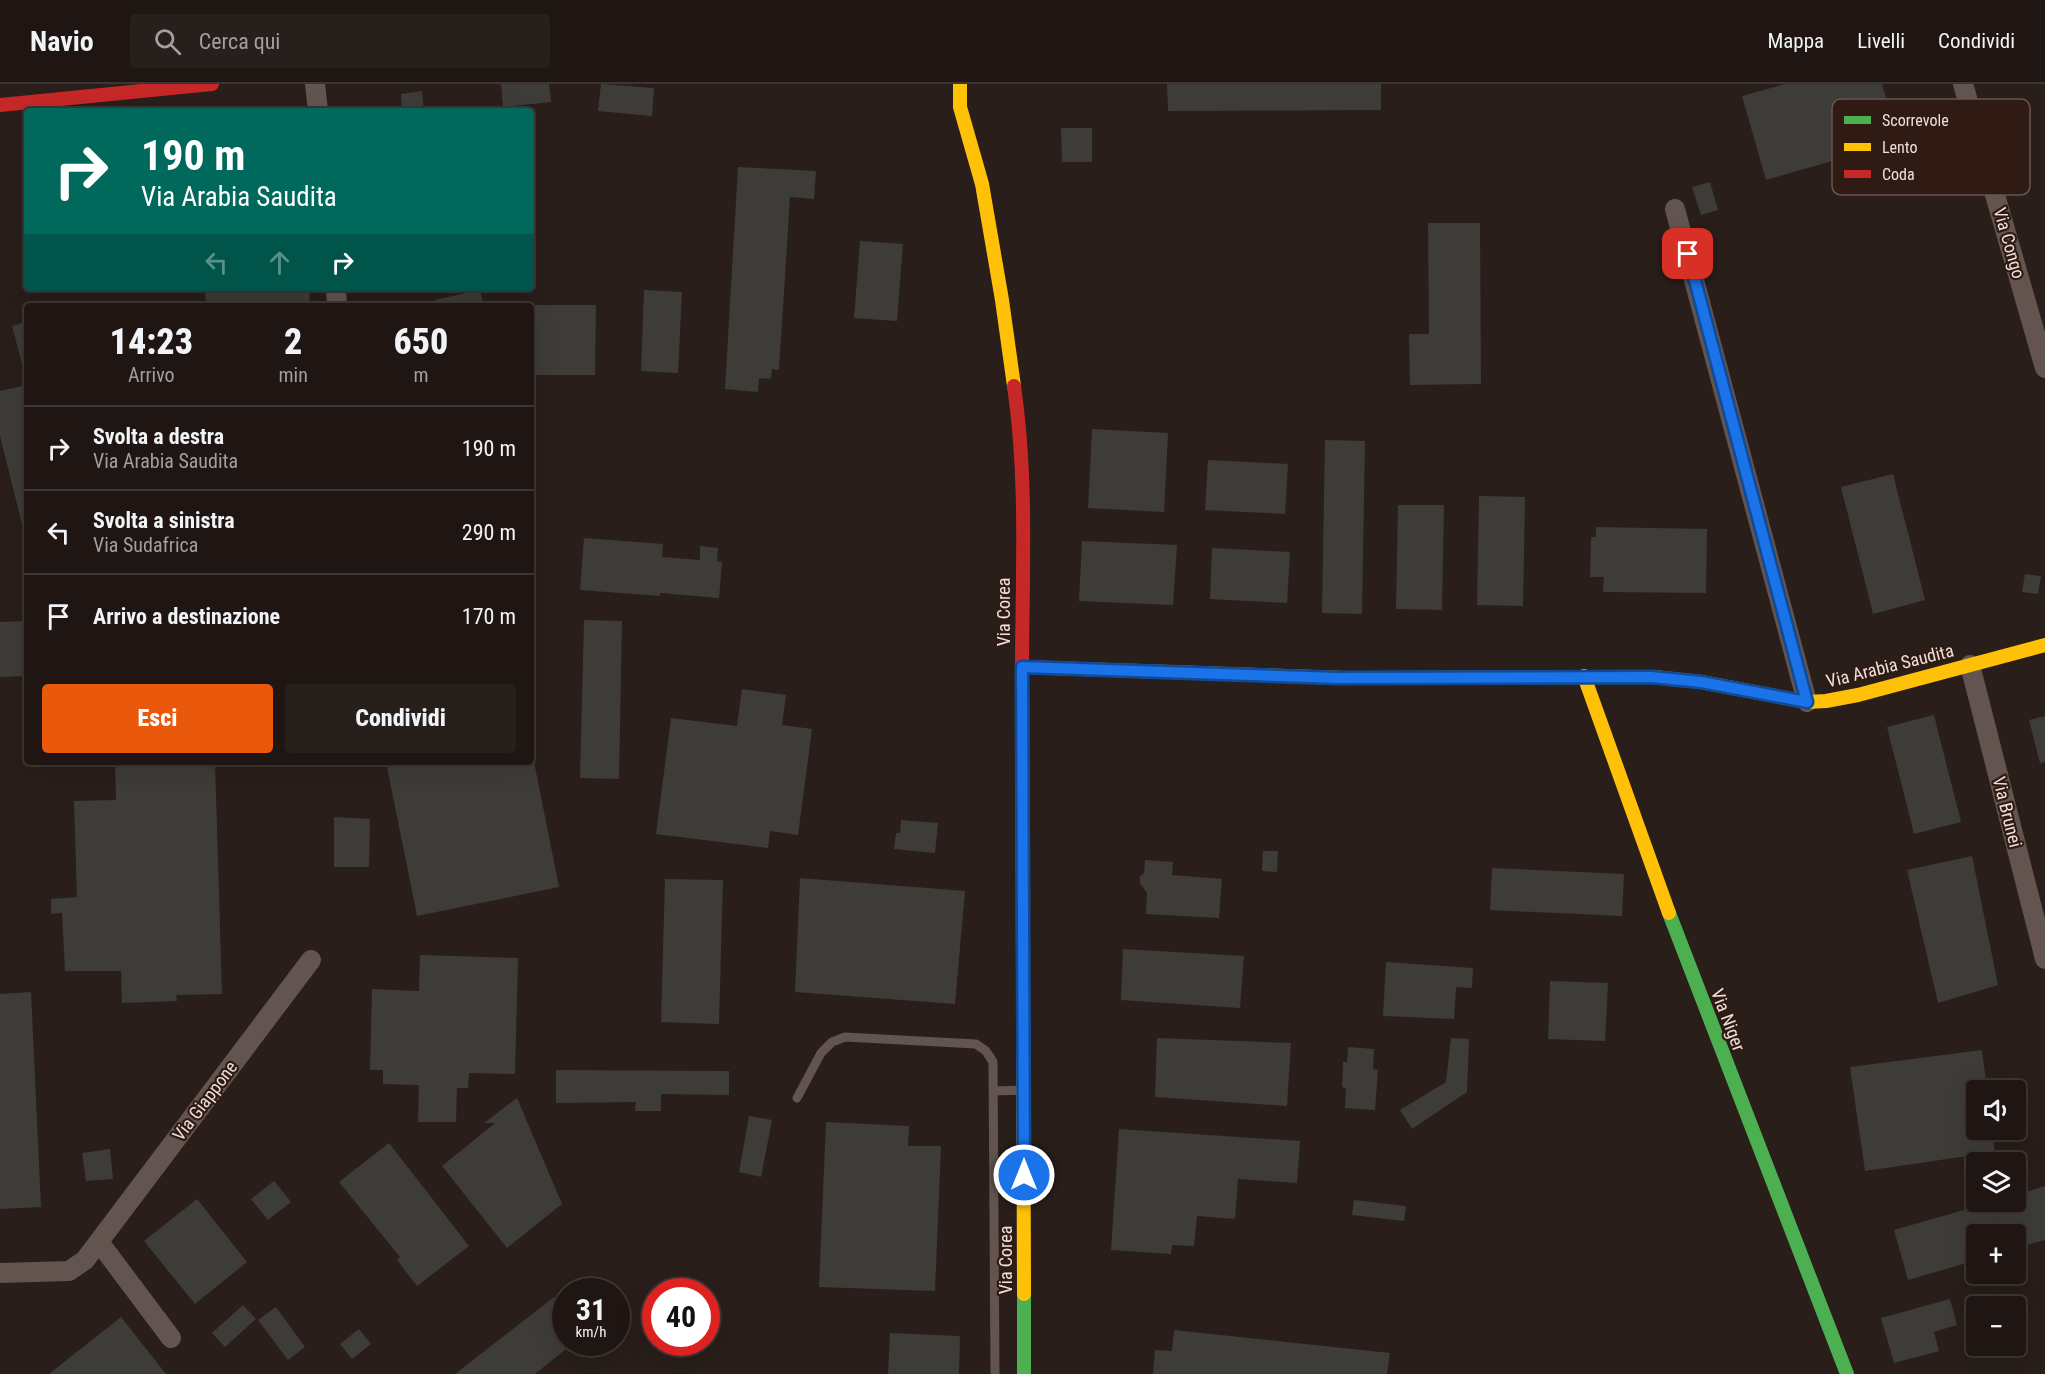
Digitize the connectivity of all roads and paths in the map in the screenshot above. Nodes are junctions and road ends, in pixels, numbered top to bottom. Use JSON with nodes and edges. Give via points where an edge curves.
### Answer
{"nodes":[{"id":1,"x":212,"y":84,"type":"edge"},
{"id":2,"x":315,"y":84,"type":"edge"},
{"id":3,"x":960,"y":84,"type":"edge"},
{"id":4,"x":1963,"y":84,"type":"edge"},
{"id":5,"x":946,"y":93,"type":"dead end"},
{"id":6,"x":1967,"y":99,"type":"edge"},
{"id":7,"x":0,"y":105,"type":"edge"},
{"id":8,"x":960,"y":107,"type":"junction"},
{"id":9,"x":318,"y":108,"type":"edge"},
{"id":10,"x":1995,"y":195,"type":"edge"},
{"id":11,"x":1676,"y":209,"type":"dead end"},
{"id":12,"x":2045,"y":368,"type":"edge"},
{"id":13,"x":2045,"y":645,"type":"edge"},
{"id":14,"x":1970,"y":665,"type":"junction"},
{"id":15,"x":1022,"y":667,"type":"junction"},
{"id":16,"x":1584,"y":676,"type":"junction"},
{"id":17,"x":1807,"y":702,"type":"junction"},
{"id":18,"x":2045,"y":959,"type":"edge"},
{"id":19,"x":310,"y":960,"type":"dead end"},
{"id":20,"x":993,"y":1090,"type":"junction"},
{"id":21,"x":1024,"y":1090,"type":"junction"},
{"id":22,"x":797,"y":1098,"type":"dead end"},
{"id":23,"x":99,"y":1242,"type":"junction"},
{"id":24,"x":0,"y":1273,"type":"edge"},
{"id":25,"x":171,"y":1338,"type":"dead end"},
{"id":26,"x":994,"y":1374,"type":"edge"},
{"id":27,"x":1024,"y":1374,"type":"edge"},
{"id":28,"x":1847,"y":1374,"type":"edge"}],
"edges":[{"from":1,"to":7,"type":"street"},
{"from":2,"to":9,"type":"street"},
{"from":3,"to":8,"type":"street"},
{"from":4,"to":6,"type":"street","name":"Via Congo"},
{"from":5,"to":8,"type":"street"},
{"from":8,"to":15,"type":"street","name":"Via Corea","via":[[982,184],[1019,419]]},
{"from":10,"to":12,"type":"street","name":"Via Congo"},
{"from":11,"to":17,"type":"street"},
{"from":13,"to":14,"type":"street","name":"Via Arabia Saudita"},
{"from":14,"to":17,"type":"street","name":"Via Arabia Saudita","via":[[1858,695]]},
{"from":14,"to":18,"type":"street","name":"Via Brunei"},
{"from":15,"to":16,"type":"street","name":"Via Arabia Saudita","via":[[1338,678]]},
{"from":15,"to":21,"type":"street","name":"Via Corea"},
{"from":16,"to":17,"type":"street","name":"Via Arabia Saudita","via":[[1701,682]]},
{"from":16,"to":28,"type":"street","name":"Via Niger","via":[[1676,934]]},
{"from":19,"to":23,"type":"street","name":"Via Giappone"},
{"from":20,"to":21,"type":"lane"},
{"from":20,"to":22,"type":"lane","via":[[993,1062],[976,1044],[845,1037],[832,1042],[821,1053]]},
{"from":20,"to":26,"type":"lane"},
{"from":21,"to":27,"type":"street","name":"Via Corea"},
{"from":23,"to":24,"type":"street","name":"Via Giappone","via":[[85,1260],[69,1271]]},
{"from":23,"to":25,"type":"street"}]}
